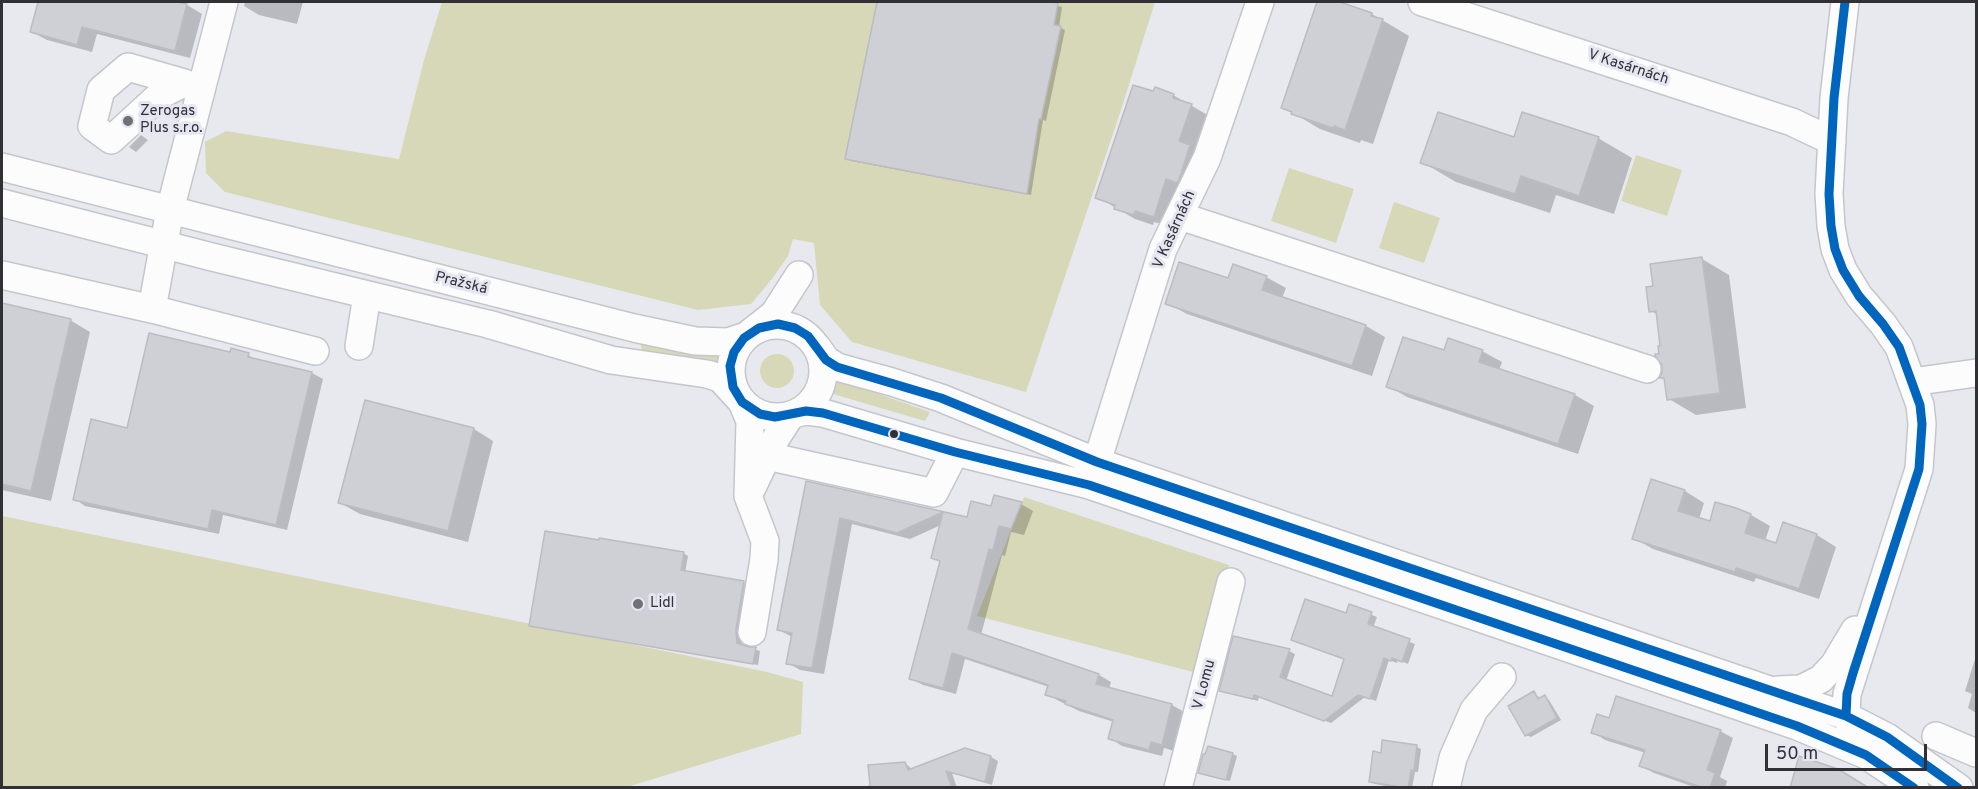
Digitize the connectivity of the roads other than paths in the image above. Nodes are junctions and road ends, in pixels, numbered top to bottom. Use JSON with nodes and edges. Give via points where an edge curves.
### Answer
{"nodes":[{"id":1,"x":1260,"y":2,"type":"edge"},
{"id":2,"x":1422,"y":2,"type":"edge"},
{"id":3,"x":1845,"y":2,"type":"edge"},
{"id":4,"x":223,"y":7,"type":"edge"},
{"id":5,"x":1832,"y":141,"type":"junction"},
{"id":6,"x":2,"y":167,"type":"edge"},
{"id":7,"x":2,"y":203,"type":"edge"},
{"id":8,"x":170,"y":210,"type":"junction"},
{"id":9,"x":1180,"y":216,"type":"junction"},
{"id":10,"x":163,"y":245,"type":"junction"},
{"id":11,"x":2,"y":275,"type":"edge"},
{"id":12,"x":367,"y":295,"type":"junction"},
{"id":13,"x":152,"y":309,"type":"junction"},
{"id":14,"x":751,"y":332,"type":"junction"},
{"id":15,"x":815,"y":344,"type":"junction"},
{"id":16,"x":359,"y":346,"type":"dead end"},
{"id":17,"x":315,"y":351,"type":"dead end"},
{"id":18,"x":1647,"y":369,"type":"dead end"},
{"id":19,"x":1977,"y":373,"type":"edge"},
{"id":20,"x":1912,"y":382,"type":"junction"},
{"id":21,"x":742,"y":402,"type":"junction"},
{"id":22,"x":793,"y":414,"type":"junction"},
{"id":23,"x":955,"y":452,"type":"junction"},
{"id":24,"x":767,"y":456,"type":"junction"},
{"id":25,"x":1097,"y":462,"type":"junction"},
{"id":26,"x":748,"y":496,"type":"junction"},
{"id":27,"x":1231,"y":582,"type":"dead end"},
{"id":28,"x":1881,"y":588,"type":"junction"},
{"id":29,"x":752,"y":632,"type":"dead end"},
{"id":30,"x":1502,"y":677,"type":"dead end"},
{"id":31,"x":1776,"y":691,"type":"junction"},
{"id":32,"x":1846,"y":716,"type":"junction"},
{"id":33,"x":1797,"y":726,"type":"junction"},
{"id":34,"x":1936,"y":736,"type":"dead end"},
{"id":35,"x":1977,"y":753,"type":"edge"},
{"id":36,"x":1866,"y":755,"type":"junction"},
{"id":37,"x":1178,"y":788,"type":"edge"},
{"id":38,"x":1446,"y":788,"type":"edge"},
{"id":39,"x":1915,"y":788,"type":"edge"},
{"id":40,"x":1959,"y":788,"type":"edge"}],
"edges":[{"from":1,"to":9,"type":"street","name":"V Kasárnách","via":[[1215,137]]},
{"from":2,"to":5,"type":"street","name":"V Kasárnách","via":[[1792,122]]},
{"from":3,"to":5,"type":"street"},
{"from":4,"to":8,"type":"street","via":[[192,87]]},
{"from":5,"to":20,"type":"street","via":[[1829,194],[1835,249],[1859,296],[1899,347]]},
{"from":6,"to":8,"type":"street","name":"Pražská"},
{"from":7,"to":10,"type":"street"},
{"from":8,"to":10,"type":"street"},
{"from":8,"to":14,"type":"street","name":"Pražská","via":[[676,338],[728,342]]},
{"from":9,"to":18,"type":"street"},
{"from":9,"to":25,"type":"street","name":"V Kasárnách","via":[[1163,249]]},
{"from":10,"to":12,"type":"street"},
{"from":10,"to":13,"type":"street"},
{"from":11,"to":13,"type":"street"},
{"from":12,"to":16,"type":"street"},
{"from":12,"to":21,"type":"street","via":[[488,324],[610,360],[714,375]]},
{"from":13,"to":17,"type":"street"},
{"from":14,"to":15,"type":"street","via":[[778,324],[795,328]]},
{"from":14,"to":15,"type":"street","via":[[774,314],[799,275],[803,323]]},
{"from":14,"to":21,"type":"street","via":[[738,345],[730,366],[731,381]]},
{"from":15,"to":22,"type":"street","via":[[823,366],[822,382],[814,399]]},
{"from":15,"to":25,"type":"street","via":[[826,360],[837,367],[969,408]]},
{"from":19,"to":20,"type":"street"},
{"from":20,"to":28,"type":"street","via":[[1922,424],[1919,469]]},
{"from":21,"to":22,"type":"street","via":[[754,412],[768,416]]},
{"from":21,"to":26,"type":"street","via":[[750,421]]},
{"from":22,"to":23,"type":"street","via":[[823,413]]},
{"from":22,"to":24,"type":"street"},
{"from":23,"to":24,"type":"street","via":[[934,493],[871,469]]},
{"from":23,"to":33,"type":"street","via":[[1089,485]]},
{"from":24,"to":26,"type":"street"},
{"from":25,"to":31,"type":"street"},
{"from":26,"to":29,"type":"street","via":[[765,541]]},
{"from":27,"to":37,"type":"street","name":"V Lomu"},
{"from":28,"to":31,"type":"street","via":[[1828,673],[1808,686]]},
{"from":28,"to":32,"type":"street","via":[[1847,694]]},
{"from":30,"to":38,"type":"street","via":[[1474,710],[1453,758]]},
{"from":31,"to":32,"type":"street"},
{"from":32,"to":33,"type":"street"},
{"from":32,"to":36,"type":"street"},
{"from":32,"to":40,"type":"street","via":[[1887,737]]},
{"from":33,"to":36,"type":"street"},
{"from":34,"to":35,"type":"street"},
{"from":36,"to":39,"type":"street"}]}
